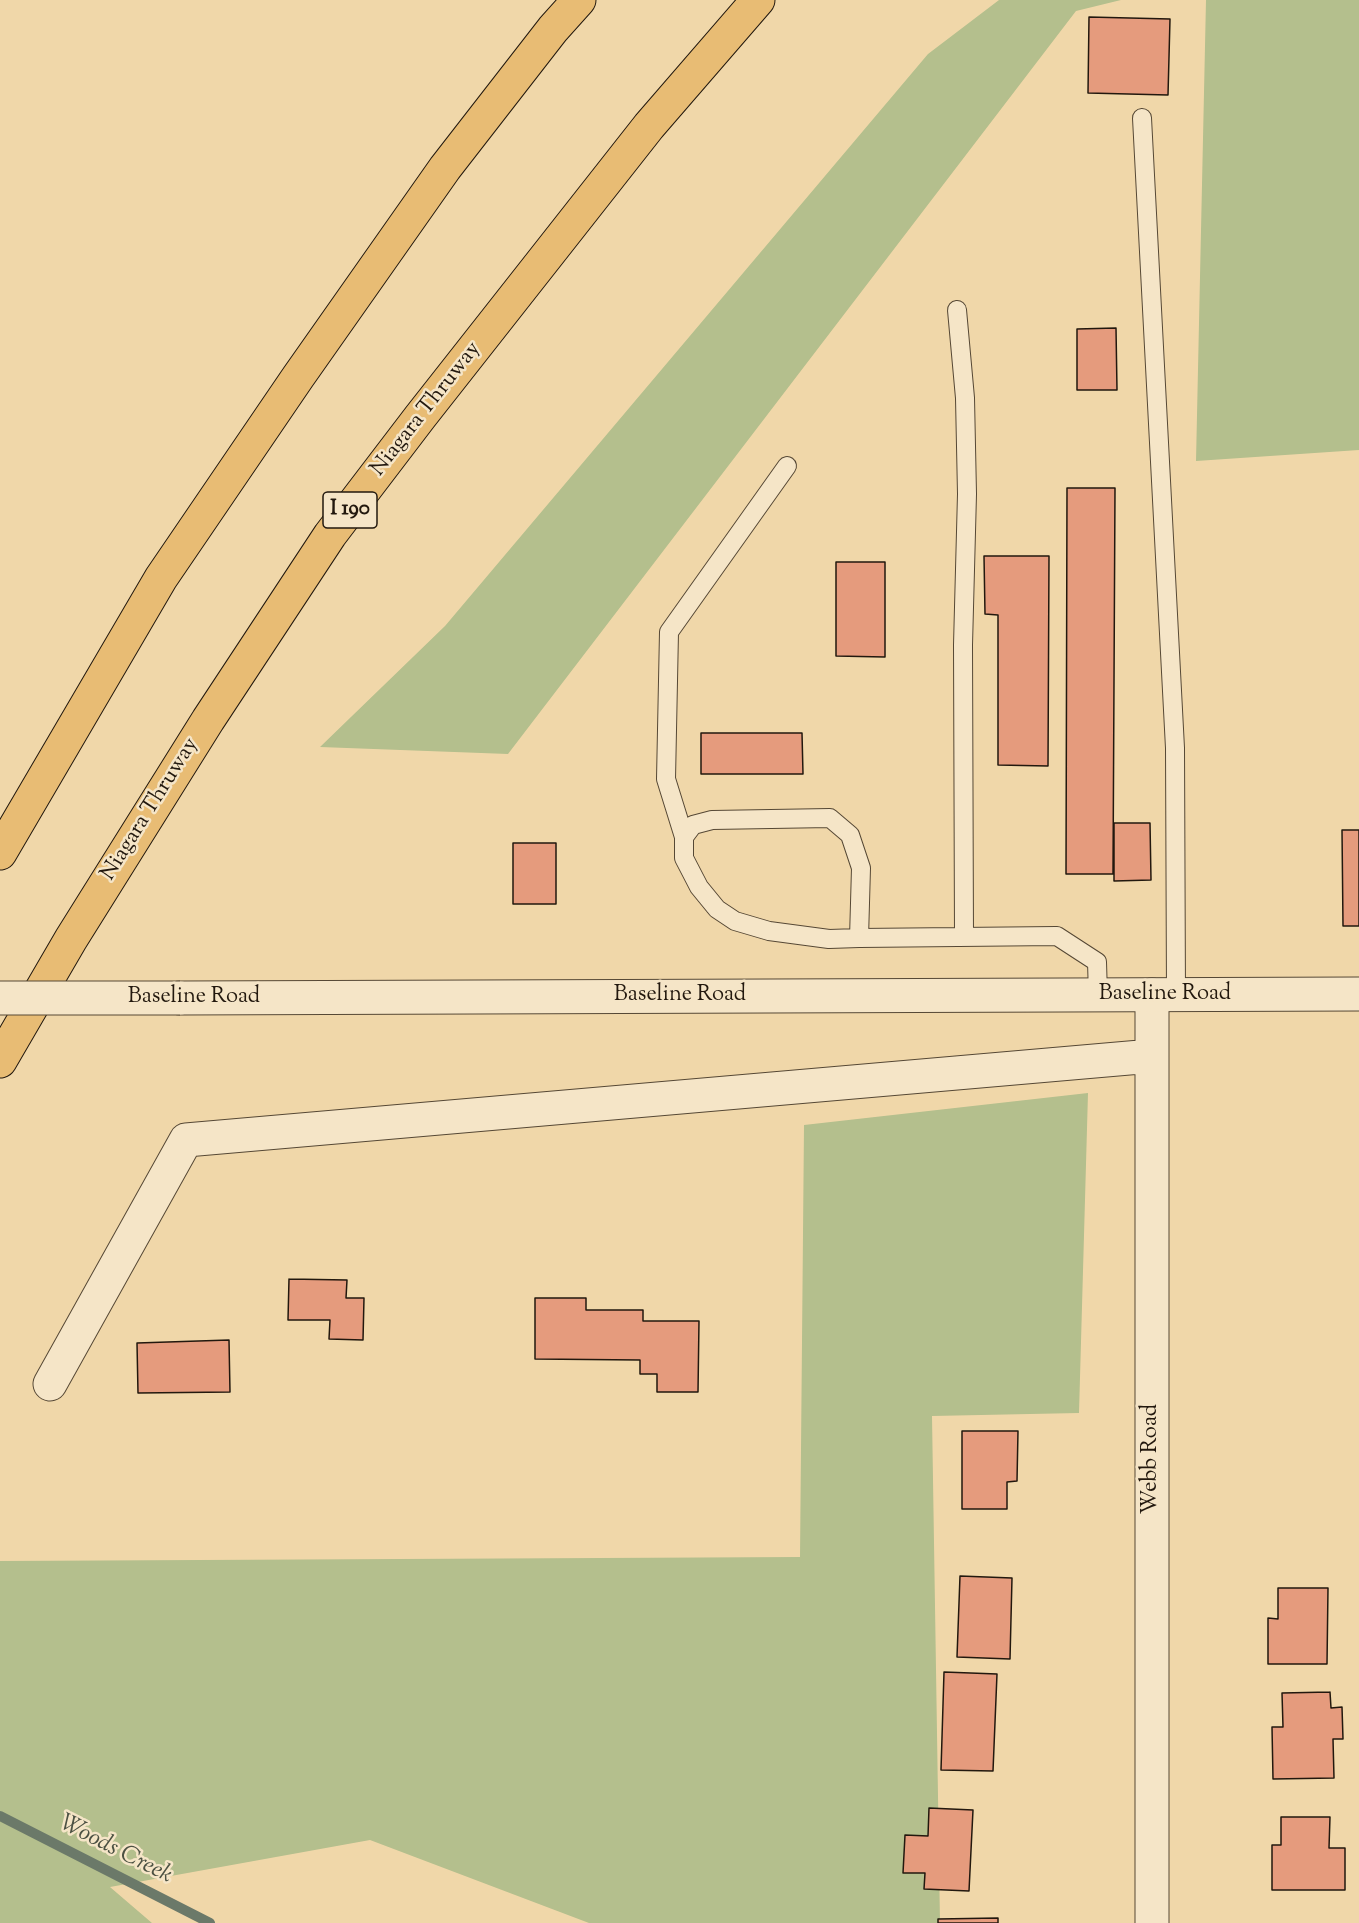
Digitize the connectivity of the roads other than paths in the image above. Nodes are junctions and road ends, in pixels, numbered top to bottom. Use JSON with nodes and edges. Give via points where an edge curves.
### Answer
{"nodes":[{"id":1,"x":579,"y":0,"type":"edge"},
{"id":2,"x":758,"y":0,"type":"edge"},
{"id":3,"x":1142,"y":118,"type":"dead end"},
{"id":4,"x":957,"y":310,"type":"dead end"},
{"id":5,"x":787,"y":466,"type":"dead end"},
{"id":6,"x":684,"y":837,"type":"junction"},
{"id":7,"x":0,"y":853,"type":"edge"},
{"id":8,"x":964,"y":937,"type":"junction"},
{"id":9,"x":860,"y":938,"type":"junction"},
{"id":10,"x":1098,"y":994,"type":"junction"},
{"id":11,"x":1359,"y":994,"type":"edge"},
{"id":12,"x":1164,"y":996,"type":"junction"},
{"id":13,"x":0,"y":998,"type":"edge"},
{"id":14,"x":1152,"y":1056,"type":"junction"},
{"id":15,"x":0,"y":1061,"type":"edge"},
{"id":16,"x":50,"y":1384,"type":"dead end"},
{"id":17,"x":1152,"y":1923,"type":"edge"}],
"edges":[{"from":1,"to":7,"type":"highway","via":[[445,168],[161,578]]},
{"from":2,"to":15,"type":"highway","name":"Niagara Thruway","number":"I 190","via":[[649,126],[330,536],[202,730]]},
{"from":3,"to":12,"type":"lane","via":[[1175,748]]},
{"from":4,"to":8,"type":"lane","via":[[965,398],[967,494]]},
{"from":5,"to":6,"type":"lane","via":[[669,632],[666,778]]},
{"from":6,"to":9,"type":"lane","via":[[684,858],[699,887],[717,909],[735,921],[769,931],[829,939]]},
{"from":6,"to":9,"type":"lane","via":[[693,825],[712,820],[830,818],[850,835],[861,867]]},
{"from":8,"to":9,"type":"lane"},
{"from":8,"to":10,"type":"lane","via":[[1057,936],[1097,962]]},
{"from":10,"to":12,"type":"street","name":"Baseline Road"},
{"from":10,"to":13,"type":"street","name":"Baseline Road","bridge":true},
{"from":11,"to":12,"type":"street","name":"Baseline Road"},
{"from":12,"to":14,"type":"street","name":"Webb Road"},
{"from":14,"to":16,"type":"street","via":[[186,1140]]},
{"from":14,"to":17,"type":"street","name":"Webb Road"}]}
